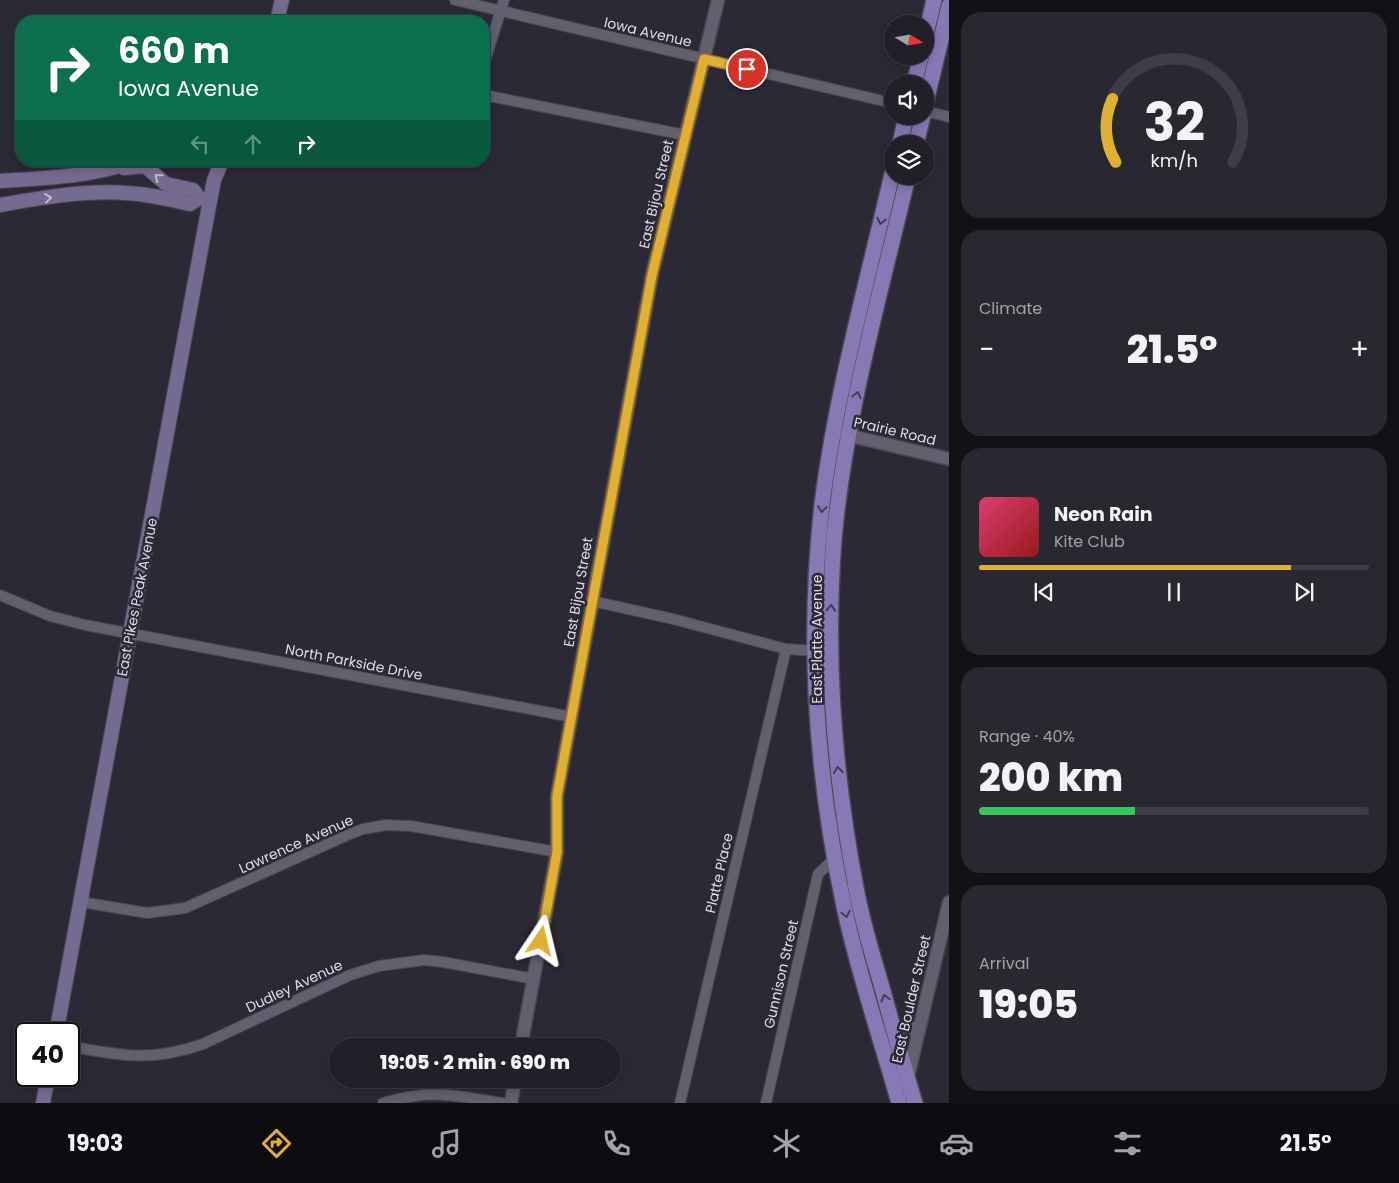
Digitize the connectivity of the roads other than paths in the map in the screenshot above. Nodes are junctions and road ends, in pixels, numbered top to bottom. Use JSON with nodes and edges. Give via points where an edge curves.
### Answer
{"nodes":[{"id":1,"x":282,"y":0,"type":"edge"},
{"id":2,"x":455,"y":0,"type":"edge"},
{"id":3,"x":504,"y":0,"type":"edge"},
{"id":4,"x":718,"y":0,"type":"edge"},
{"id":5,"x":934,"y":0,"type":"edge"},
{"id":6,"x":949,"y":6,"type":"edge"},
{"id":7,"x":502,"y":11,"type":"junction"},
{"id":8,"x":278,"y":15,"type":"edge"},
{"id":9,"x":930,"y":15,"type":"edge"},
{"id":10,"x":490,"y":46,"type":"edge"},
{"id":11,"x":704,"y":59,"type":"junction"},
{"id":12,"x":932,"y":75,"type":"edge"},
{"id":13,"x":490,"y":96,"type":"edge"},
{"id":14,"x":884,"y":101,"type":"edge"},
{"id":15,"x":934,"y":114,"type":"edge"},
{"id":16,"x":949,"y":117,"type":"edge"},
{"id":17,"x":685,"y":135,"type":"junction"},
{"id":18,"x":118,"y":167,"type":"edge"},
{"id":19,"x":134,"y":167,"type":"edge"},
{"id":20,"x":146,"y":167,"type":"edge"},
{"id":21,"x":219,"y":167,"type":"edge"},
{"id":22,"x":113,"y":169,"type":"junction"},
{"id":23,"x":0,"y":181,"type":"edge"},
{"id":24,"x":889,"y":185,"type":"edge"},
{"id":25,"x":906,"y":185,"type":"edge"},
{"id":26,"x":205,"y":199,"type":"junction"},
{"id":27,"x":0,"y":205,"type":"edge"},
{"id":28,"x":834,"y":432,"type":"junction"},
{"id":29,"x":849,"y":436,"type":"junction"},
{"id":30,"x":949,"y":459,"type":"edge"},
{"id":31,"x":0,"y":594,"type":"edge"},
{"id":32,"x":592,"y":601,"type":"junction"},
{"id":33,"x":130,"y":634,"type":"junction"},
{"id":34,"x":786,"y":649,"type":"junction"},
{"id":35,"x":815,"y":651,"type":"junction"},
{"id":36,"x":831,"y":652,"type":"junction"},
{"id":37,"x":572,"y":716,"type":"junction"},
{"id":38,"x":823,"y":776,"type":"junction"},
{"id":39,"x":845,"y":823,"type":"junction"},
{"id":40,"x":557,"y":852,"type":"junction"},
{"id":41,"x":835,"y":858,"type":"junction"},
{"id":42,"x":857,"y":894,"type":"junction"},
{"id":43,"x":81,"y":902,"type":"junction"},
{"id":44,"x":949,"y":902,"type":"edge"},
{"id":45,"x":534,"y":979,"type":"junction"},
{"id":46,"x":58,"y":1022,"type":"edge"},
{"id":47,"x":919,"y":1026,"type":"junction"},
{"id":48,"x":895,"y":1035,"type":"junction"},
{"id":49,"x":523,"y":1038,"type":"edge"},
{"id":50,"x":80,"y":1048,"type":"edge"},
{"id":51,"x":907,"y":1078,"type":"junction"},
{"id":52,"x":46,"y":1087,"type":"edge"},
{"id":53,"x":514,"y":1088,"type":"edge"},
{"id":54,"x":43,"y":1103,"type":"edge"},
{"id":55,"x":383,"y":1103,"type":"edge"},
{"id":56,"x":502,"y":1103,"type":"edge"},
{"id":57,"x":511,"y":1103,"type":"edge"},
{"id":58,"x":680,"y":1103,"type":"edge"},
{"id":59,"x":766,"y":1103,"type":"edge"},
{"id":60,"x":901,"y":1103,"type":"edge"},
{"id":61,"x":915,"y":1103,"type":"edge"}],
"edges":[{"from":1,"to":8,"type":"main road"},
{"from":2,"to":7,"type":"street","name":"Iowa Avenue"},
{"from":3,"to":7,"type":"street"},
{"from":4,"to":11,"type":"street","name":"East Bijou Street"},
{"from":5,"to":9,"type":"main road"},
{"from":6,"to":12,"type":"main road"},
{"from":7,"to":10,"type":"street"},
{"from":7,"to":11,"type":"street","name":"Iowa Avenue"},
{"from":11,"to":14,"type":"street","name":"Iowa Avenue"},
{"from":11,"to":17,"type":"street","name":"East Bijou Street"},
{"from":13,"to":17,"type":"street"},
{"from":15,"to":16,"type":"street"},
{"from":17,"to":32,"type":"street","name":"East Bijou Street","via":[[652,275]]},
{"from":18,"to":22,"type":"main road"},
{"from":19,"to":22,"type":"main road","one_way":true},
{"from":26,"to":20,"type":"main road","one_way":true,"via":[[193,190],[166,184]]},
{"from":21,"to":26,"type":"main road","name":"East Pikes Peak Avenue"},
{"from":22,"to":23,"type":"main road"},
{"from":24,"to":28,"type":"main road","name":"East Platte Avenue","one_way":true},
{"from":29,"to":25,"type":"main road","name":"East Platte Avenue","one_way":true},
{"from":27,"to":26,"type":"main road","one_way":true,"via":[[115,193],[143,194],[190,204]]},
{"from":26,"to":33,"type":"main road","name":"East Pikes Peak Avenue"},
{"from":28,"to":29,"type":"street","name":"Prairie Road"},
{"from":28,"to":35,"type":"main road","name":"East Platte Avenue","one_way":true,"via":[[822,503]]},
{"from":29,"to":30,"type":"street","name":"Prairie Road"},
{"from":36,"to":29,"type":"main road","name":"East Platte Avenue","one_way":true,"via":[[835,537]]},
{"from":31,"to":33,"type":"street","name":"North Parkside Drive","via":[[50,616]]},
{"from":32,"to":34,"type":"street"},
{"from":32,"to":37,"type":"street","name":"East Bijou Street"},
{"from":33,"to":37,"type":"street","name":"North Parkside Drive"},
{"from":33,"to":43,"type":"main road","name":"East Pikes Peak Avenue"},
{"from":34,"to":35,"type":"street"},
{"from":34,"to":58,"type":"street","name":"Platte Place"},
{"from":35,"to":36,"type":"street"},
{"from":35,"to":38,"type":"main road","name":"East Platte Avenue"},
{"from":39,"to":36,"type":"main road","name":"East Platte Avenue","one_way":true,"via":[[832,713]]},
{"from":37,"to":40,"type":"street","name":"East Bijou Street","via":[[557,801]]},
{"from":38,"to":39,"type":"main road","via":[[832,796],[835,818]]},
{"from":38,"to":41,"type":"main road","name":"East Platte Avenue"},
{"from":39,"to":42,"type":"main road","name":"East Platte Avenue"},
{"from":40,"to":43,"type":"street","name":"Lawrence Avenue","via":[[411,826],[386,825],[350,834],[185,908],[147,913]]},
{"from":40,"to":45,"type":"street","name":"East Bijou Street"},
{"from":41,"to":42,"type":"main road","via":[[845,870],[848,886]]},
{"from":41,"to":59,"type":"street","name":"Gunnison Street","via":[[818,874]]},
{"from":41,"to":60,"type":"main road","name":"East Platte Avenue","one_way":true,"via":[[854,949]]},
{"from":48,"to":42,"type":"main road","name":"East Platte Avenue","one_way":true},
{"from":43,"to":46,"type":"main road","name":"East Pikes Peak Avenue"},
{"from":44,"to":47,"type":"street","name":"East Boulder Street"},
{"from":45,"to":49,"type":"street","name":"East Bijou Street"},
{"from":45,"to":50,"type":"street","name":"Dudley Avenue","via":[[443,962],[395,963],[350,975],[187,1050],[141,1057]]},
{"from":47,"to":48,"type":"street"},
{"from":47,"to":51,"type":"street","name":"East Boulder Street"},
{"from":48,"to":51,"type":"main road","name":"East Platte Avenue"},
{"from":51,"to":60,"type":"street","name":"East Boulder Street"},
{"from":51,"to":61,"type":"main road","name":"East Platte Avenue"},
{"from":52,"to":54,"type":"main road"},
{"from":53,"to":57,"type":"street"},
{"from":55,"to":56,"type":"street","via":[[436,1094]]}]}
